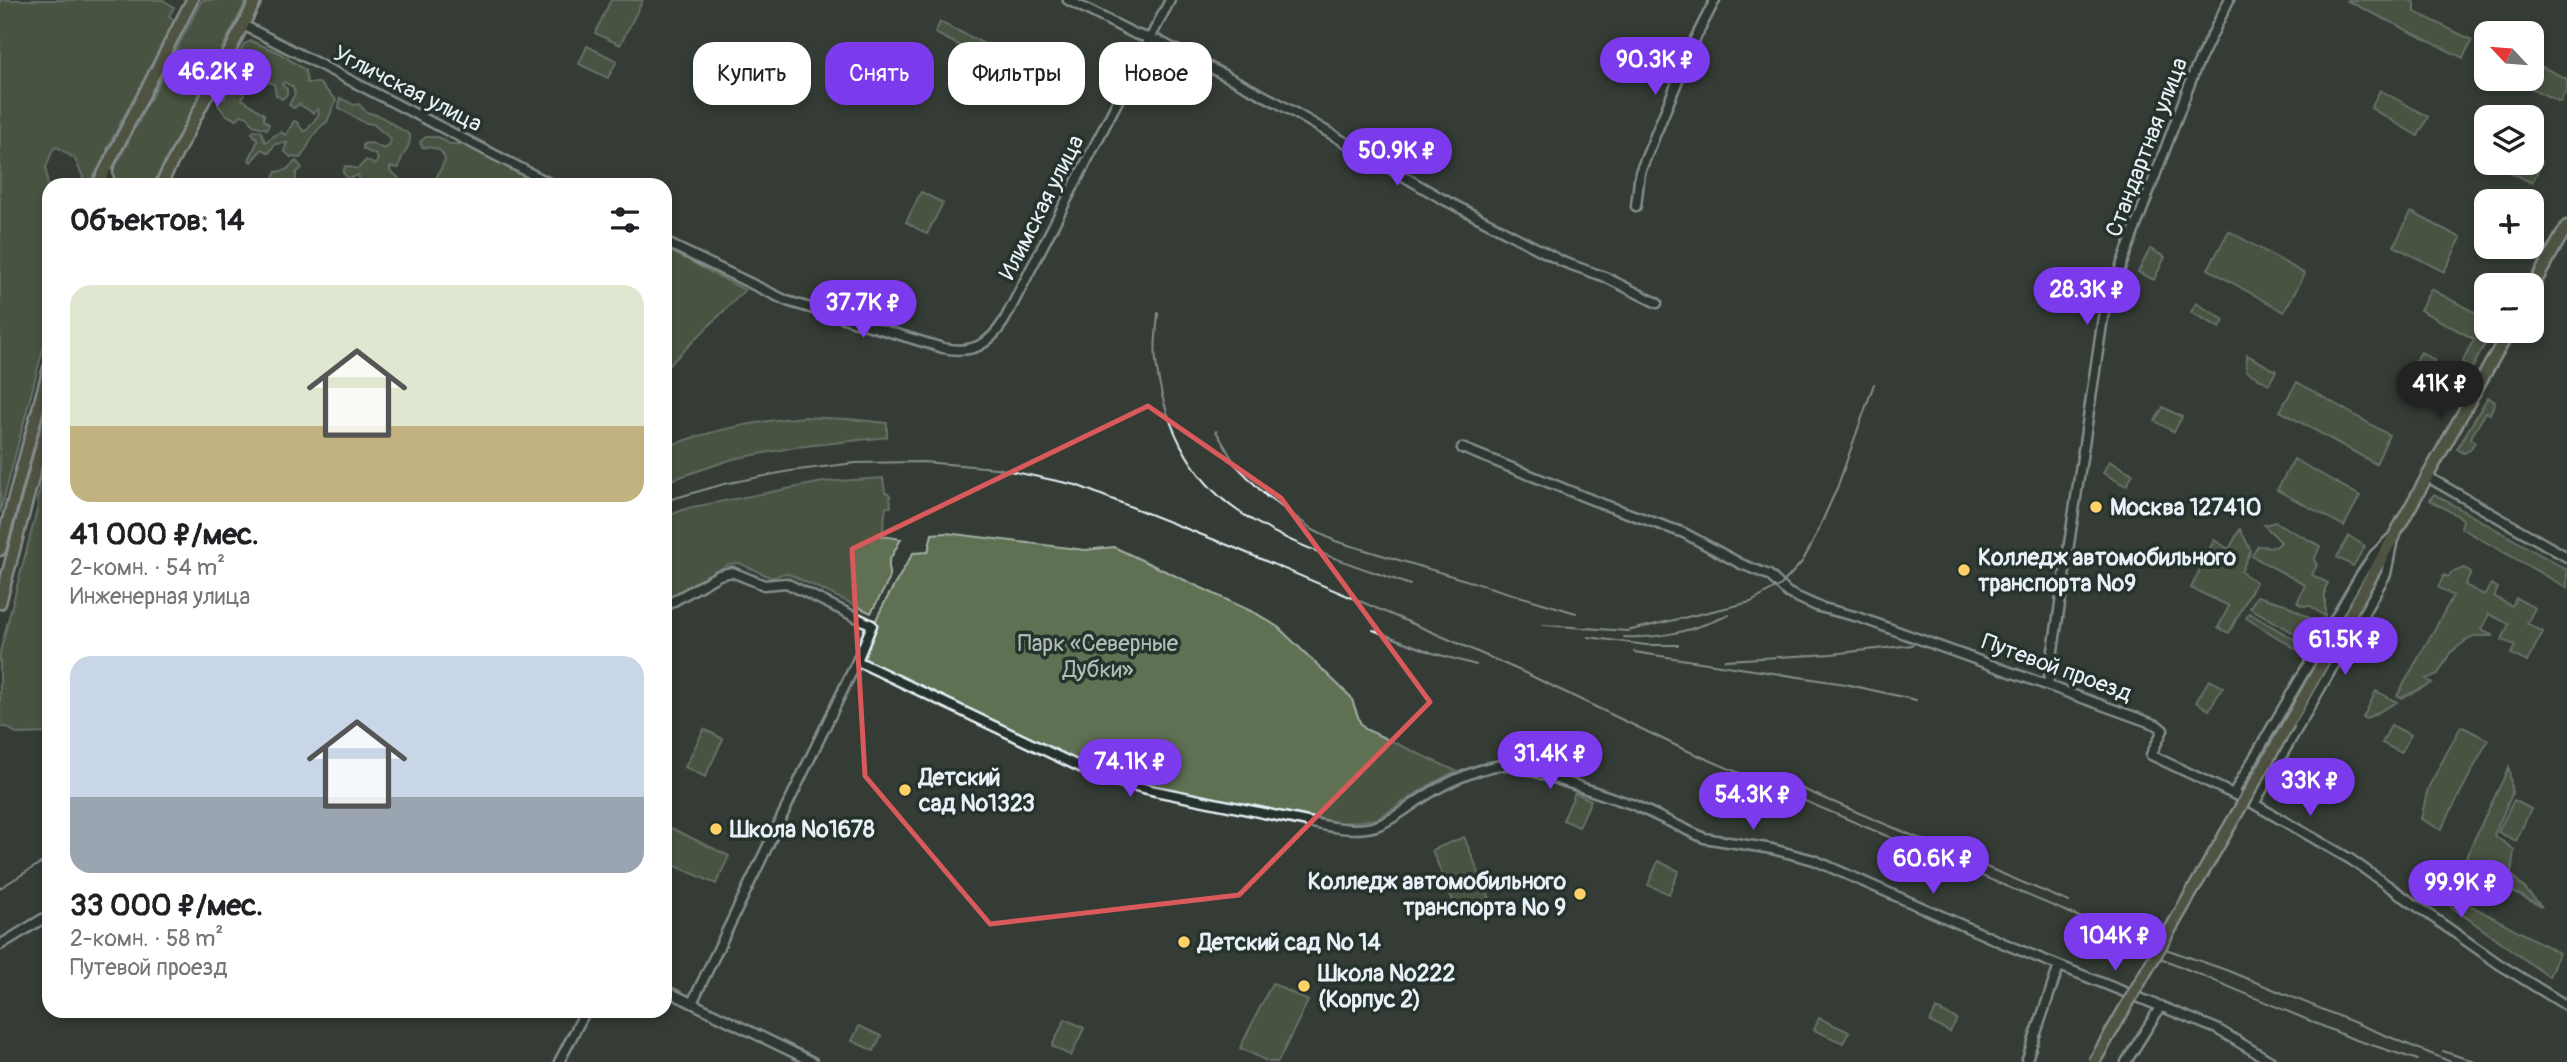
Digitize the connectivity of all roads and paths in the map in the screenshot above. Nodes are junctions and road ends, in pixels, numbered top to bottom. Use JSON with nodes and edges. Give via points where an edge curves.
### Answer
{"nodes":[{"id":1,"x":192,"y":0,"type":"edge"},
{"id":2,"x":256,"y":0,"type":"edge"},
{"id":3,"x":1068,"y":0,"type":"edge"},
{"id":4,"x":1170,"y":0,"type":"edge"},
{"id":5,"x":1715,"y":0,"type":"edge"},
{"id":6,"x":2229,"y":0,"type":"edge"},
{"id":7,"x":243,"y":25,"type":"junction"},
{"id":8,"x":1150,"y":38,"type":"junction"},
{"id":9,"x":107,"y":163,"type":"junction"},
{"id":10,"x":100,"y":178,"type":"edge"},
{"id":11,"x":109,"y":178,"type":"edge"},
{"id":12,"x":163,"y":178,"type":"edge"},
{"id":13,"x":539,"y":178,"type":"edge"},
{"id":14,"x":1636,"y":206,"type":"dead end"},
{"id":15,"x":2567,"y":226,"type":"edge"},
{"id":16,"x":672,"y":246,"type":"edge"},
{"id":17,"x":2540,"y":273,"type":"edge"},
{"id":18,"x":1657,"y":303,"type":"dead end"},
{"id":19,"x":2501,"y":343,"type":"edge"},
{"id":20,"x":42,"y":394,"type":"edge"},
{"id":21,"x":42,"y":444,"type":"edge"},
{"id":22,"x":1462,"y":448,"type":"dead end"},
{"id":23,"x":2427,"y":476,"type":"junction"},
{"id":24,"x":2395,"y":534,"type":"junction"},
{"id":25,"x":0,"y":550,"type":"edge"},
{"id":26,"x":2567,"y":557,"type":"edge"},
{"id":27,"x":672,"y":602,"type":"edge"},
{"id":28,"x":0,"y":603,"type":"edge"},
{"id":29,"x":857,"y":661,"type":"junction"},
{"id":30,"x":2048,"y":684,"type":"junction"},
{"id":31,"x":2234,"y":793,"type":"junction"},
{"id":32,"x":2254,"y":804,"type":"junction"},
{"id":33,"x":42,"y":919,"type":"edge"},
{"id":34,"x":0,"y":945,"type":"edge"},
{"id":35,"x":2059,"y":966,"type":"junction"},
{"id":36,"x":672,"y":993,"type":"edge"},
{"id":37,"x":692,"y":1003,"type":"junction"},
{"id":38,"x":2161,"y":1006,"type":"junction"},
{"id":39,"x":2567,"y":1006,"type":"edge"},
{"id":40,"x":582,"y":1018,"type":"edge"},
{"id":41,"x":559,"y":1062,"type":"edge"},
{"id":42,"x":813,"y":1062,"type":"edge"},
{"id":43,"x":2026,"y":1062,"type":"edge"},
{"id":44,"x":2094,"y":1062,"type":"edge"},
{"id":45,"x":2126,"y":1062,"type":"edge"},
{"id":46,"x":2272,"y":1062,"type":"edge"}],
"edges":[{"from":1,"to":9,"type":"main road"},
{"from":2,"to":7,"type":"main road"},
{"from":3,"to":8,"type":"street"},
{"from":4,"to":8,"type":"street","name":"Илимская улица"},
{"from":5,"to":14,"type":"street","via":[[1640,172]]},
{"from":6,"to":30,"type":"street","name":"Стандартная улица","via":[[2195,71],[2104,311]]},
{"from":7,"to":12,"type":"main road"},
{"from":7,"to":13,"type":"street","name":"Угличская улица"},
{"from":8,"to":16,"type":"street","name":"Илимская улица","via":[[1004,321],[989,340],[975,348],[943,348],[804,308]]},
{"from":8,"to":18,"type":"street","via":[[1278,103],[1439,197],[1563,262]]},
{"from":9,"to":10,"type":"main road"},
{"from":9,"to":11,"type":"street"},
{"from":15,"to":17,"type":"main road"},
{"from":19,"to":23,"type":"main road"},
{"from":20,"to":25,"type":"main road"},
{"from":21,"to":28,"type":"main road"},
{"from":22,"to":30,"type":"street","name":"Путевой проезд","via":[[1684,533],[1769,575],[1788,593],[1819,607]]},
{"from":23,"to":24,"type":"main road"},
{"from":23,"to":26,"type":"street"},
{"from":24,"to":31,"type":"street","via":[[2360,576]]},
{"from":24,"to":32,"type":"street","via":[[2386,574]]},
{"from":24,"to":44,"type":"main road","bridge":true},
{"from":27,"to":29,"type":"street","via":[[724,573],[741,574],[764,584],[786,583],[872,625]]},
{"from":29,"to":35,"type":"street","via":[[1101,777],[1341,828],[1376,826],[1447,784],[1510,764],[1633,805],[1704,838],[1815,860]]},
{"from":29,"to":37,"type":"street"},
{"from":30,"to":31,"type":"street","name":"Путевой проезд","via":[[2157,725],[2163,730],[2151,755]]},
{"from":31,"to":32,"type":"street","name":"Путевой проезд"},
{"from":32,"to":39,"type":"street","name":"Путевой проезд","via":[[2366,868],[2499,964]]},
{"from":33,"to":34,"type":"street"},
{"from":35,"to":38,"type":"street"},
{"from":35,"to":43,"type":"street"},
{"from":36,"to":37,"type":"street"},
{"from":37,"to":42,"type":"street"},
{"from":38,"to":45,"type":"street"},
{"from":38,"to":46,"type":"street","via":[[2233,1037]]},
{"from":40,"to":41,"type":"street"}]}
